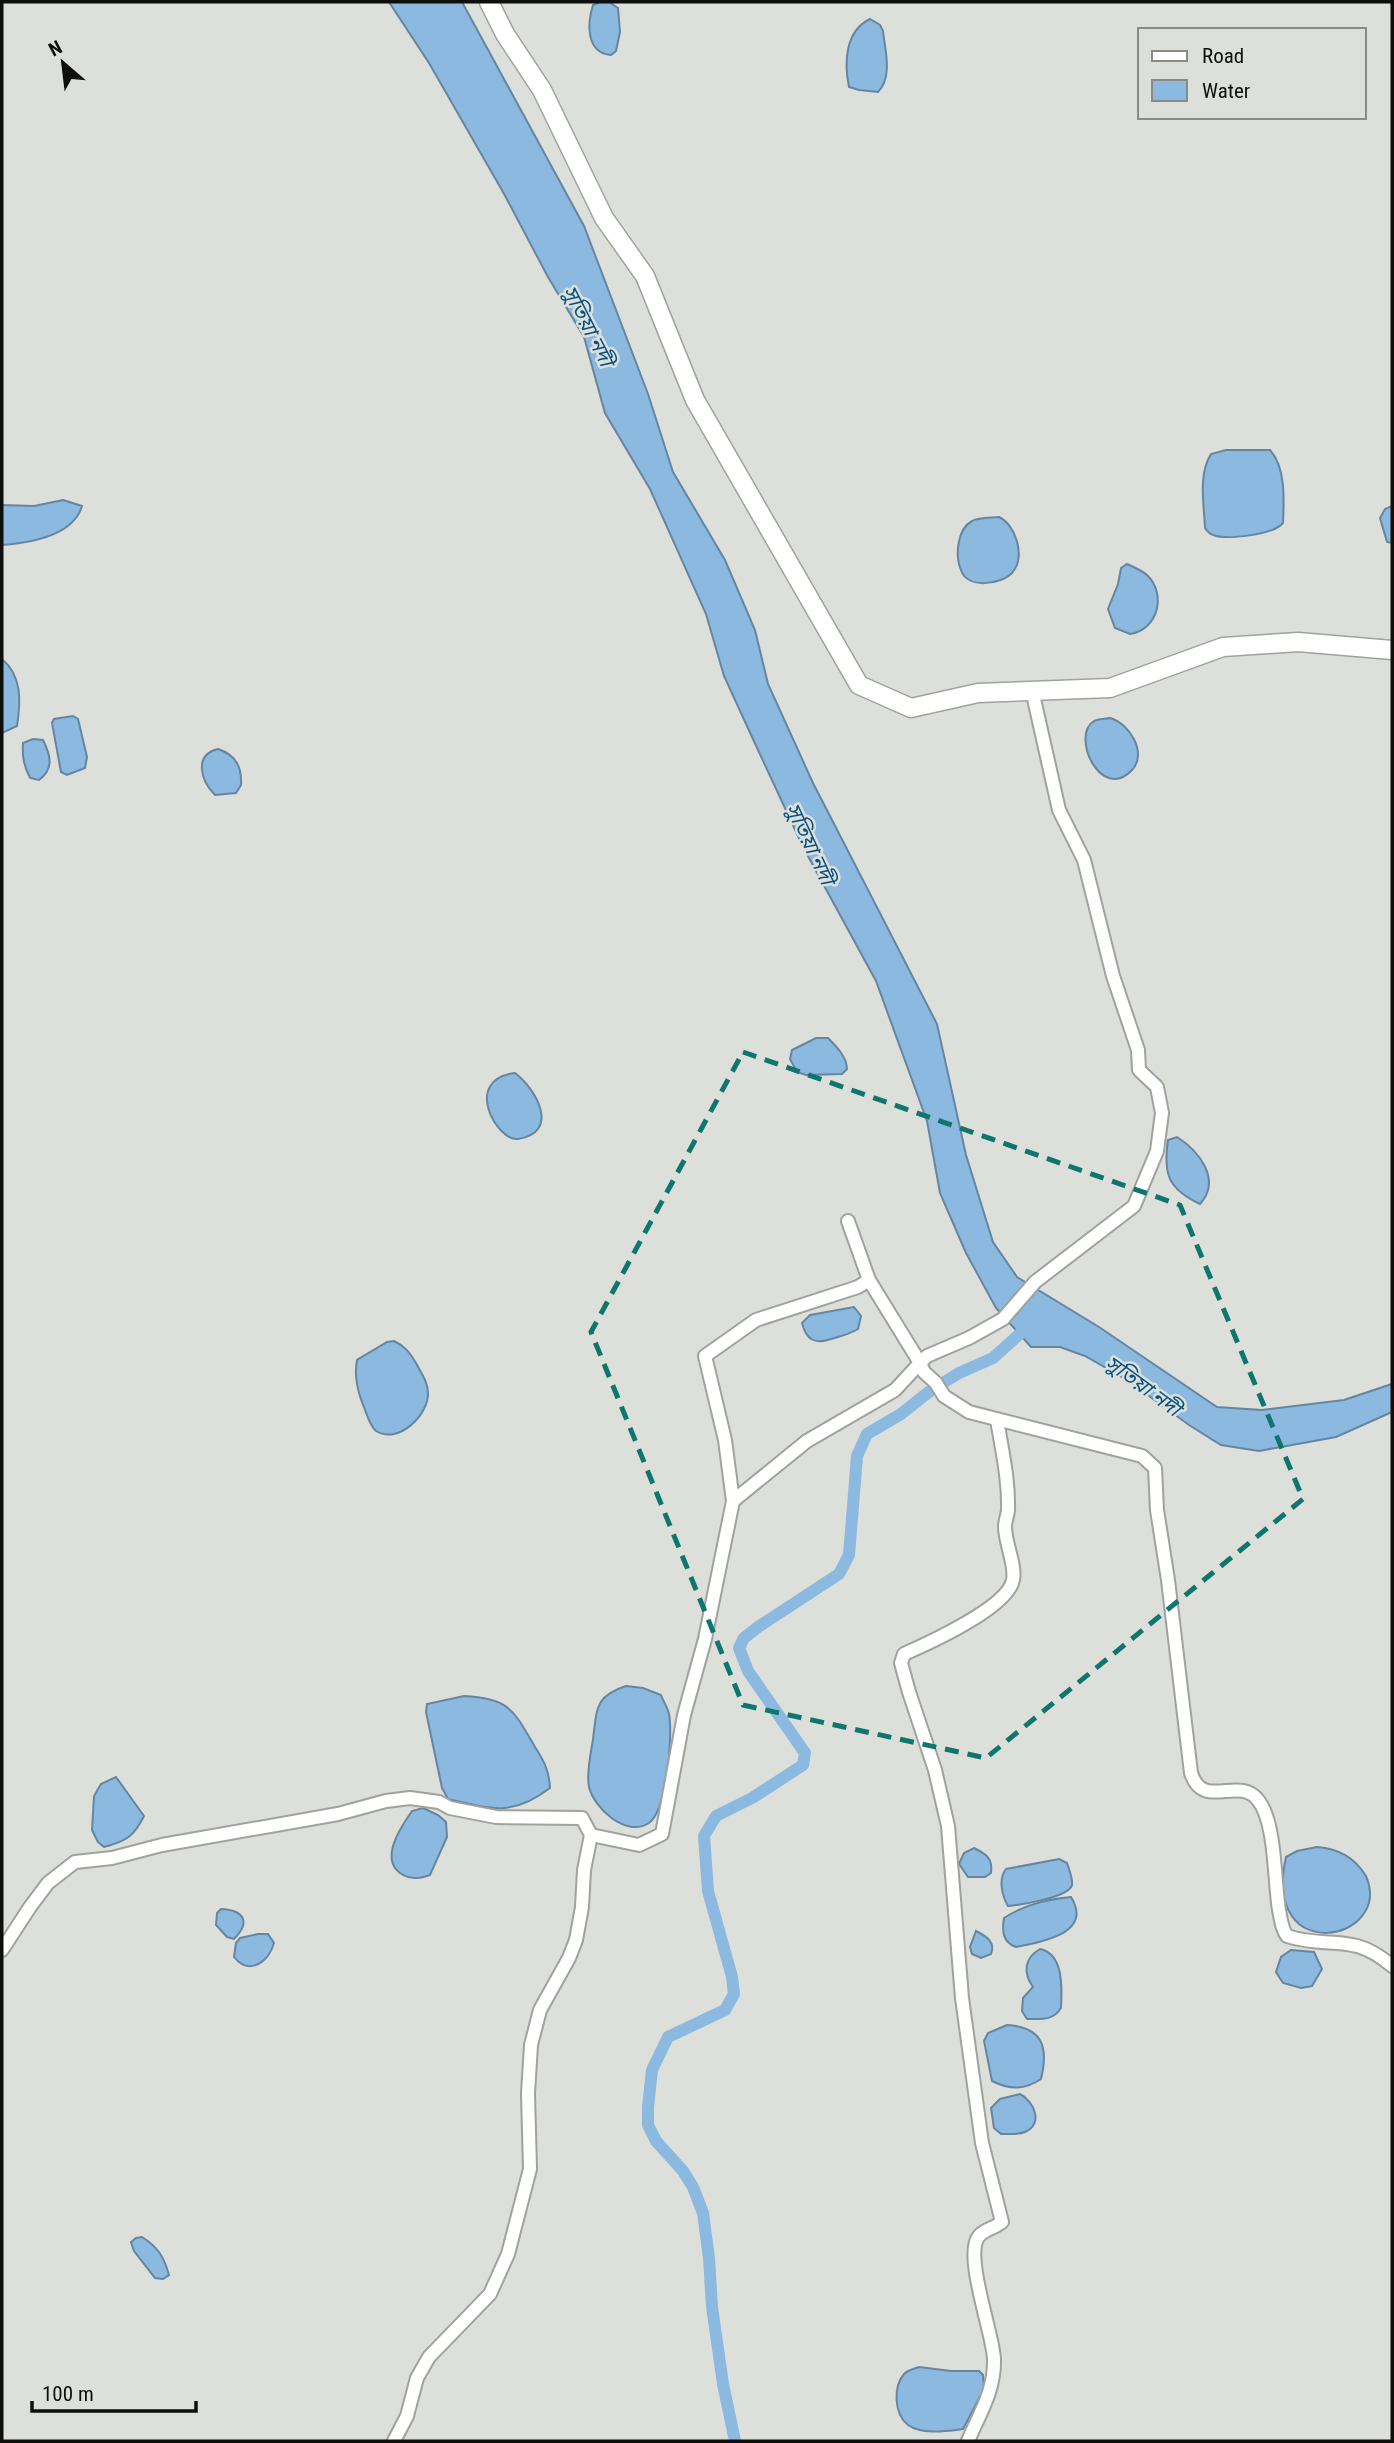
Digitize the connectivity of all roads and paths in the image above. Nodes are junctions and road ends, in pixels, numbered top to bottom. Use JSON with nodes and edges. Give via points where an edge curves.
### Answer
{"nodes":[{"id":1,"x":489,"y":2,"type":"edge"},
{"id":2,"x":1392,"y":650,"type":"edge"},
{"id":3,"x":1032,"y":690,"type":"junction"},
{"id":4,"x":848,"y":1221,"type":"dead end"},
{"id":5,"x":869,"y":1280,"type":"junction"},
{"id":6,"x":920,"y":1363,"type":"junction"},
{"id":7,"x":997,"y":1420,"type":"junction"},
{"id":8,"x":733,"y":1502,"type":"junction"},
{"id":9,"x":591,"y":1835,"type":"junction"},
{"id":10,"x":2,"y":1950,"type":"edge"},
{"id":11,"x":1392,"y":1966,"type":"edge"},
{"id":12,"x":394,"y":2441,"type":"edge"},
{"id":13,"x":968,"y":2441,"type":"edge"}],
"edges":[{"from":1,"to":3,"type":"street","via":[[542,90],[604,218],[645,276],[695,400],[859,685],[911,708],[978,693]]},
{"from":2,"to":3,"type":"street","via":[[1298,642],[1223,647],[1110,688]]},
{"from":3,"to":6,"type":"street","via":[[1059,810],[1084,860],[1113,976],[1138,1050],[1139,1070],[1157,1087],[1162,1113],[1157,1151],[1134,1206],[1035,1282],[1003,1319]]},
{"from":4,"to":5,"type":"street"},
{"from":5,"to":6,"type":"street"},
{"from":5,"to":8,"type":"street","via":[[756,1320],[705,1356],[725,1440]]},
{"from":6,"to":7,"type":"street","via":[[944,1396],[969,1412]]},
{"from":6,"to":8,"type":"street","via":[[895,1390],[807,1441]]},
{"from":7,"to":11,"type":"street","via":[[1142,1456],[1154,1468],[1194,1782],[1208,1792],[1239,1790],[1261,1804],[1287,1936],[1358,1945]]},
{"from":7,"to":13,"type":"street","via":[[1006,1474],[1005,1525],[1013,1583],[993,1606],[904,1654],[901,1663],[948,1826],[982,2143],[1002,2222],[979,2235],[974,2244],[994,2358],[993,2388]]},
{"from":8,"to":9,"type":"street","via":[[662,1834],[639,1845]]},
{"from":9,"to":10,"type":"street","via":[[582,1818],[496,1817],[439,1802],[386,1801],[338,1814],[75,1862],[48,1883]]},
{"from":9,"to":12,"type":"street","via":[[576,1940],[540,2010],[531,2045],[530,2169],[508,2254],[490,2294],[429,2357]]}]}
